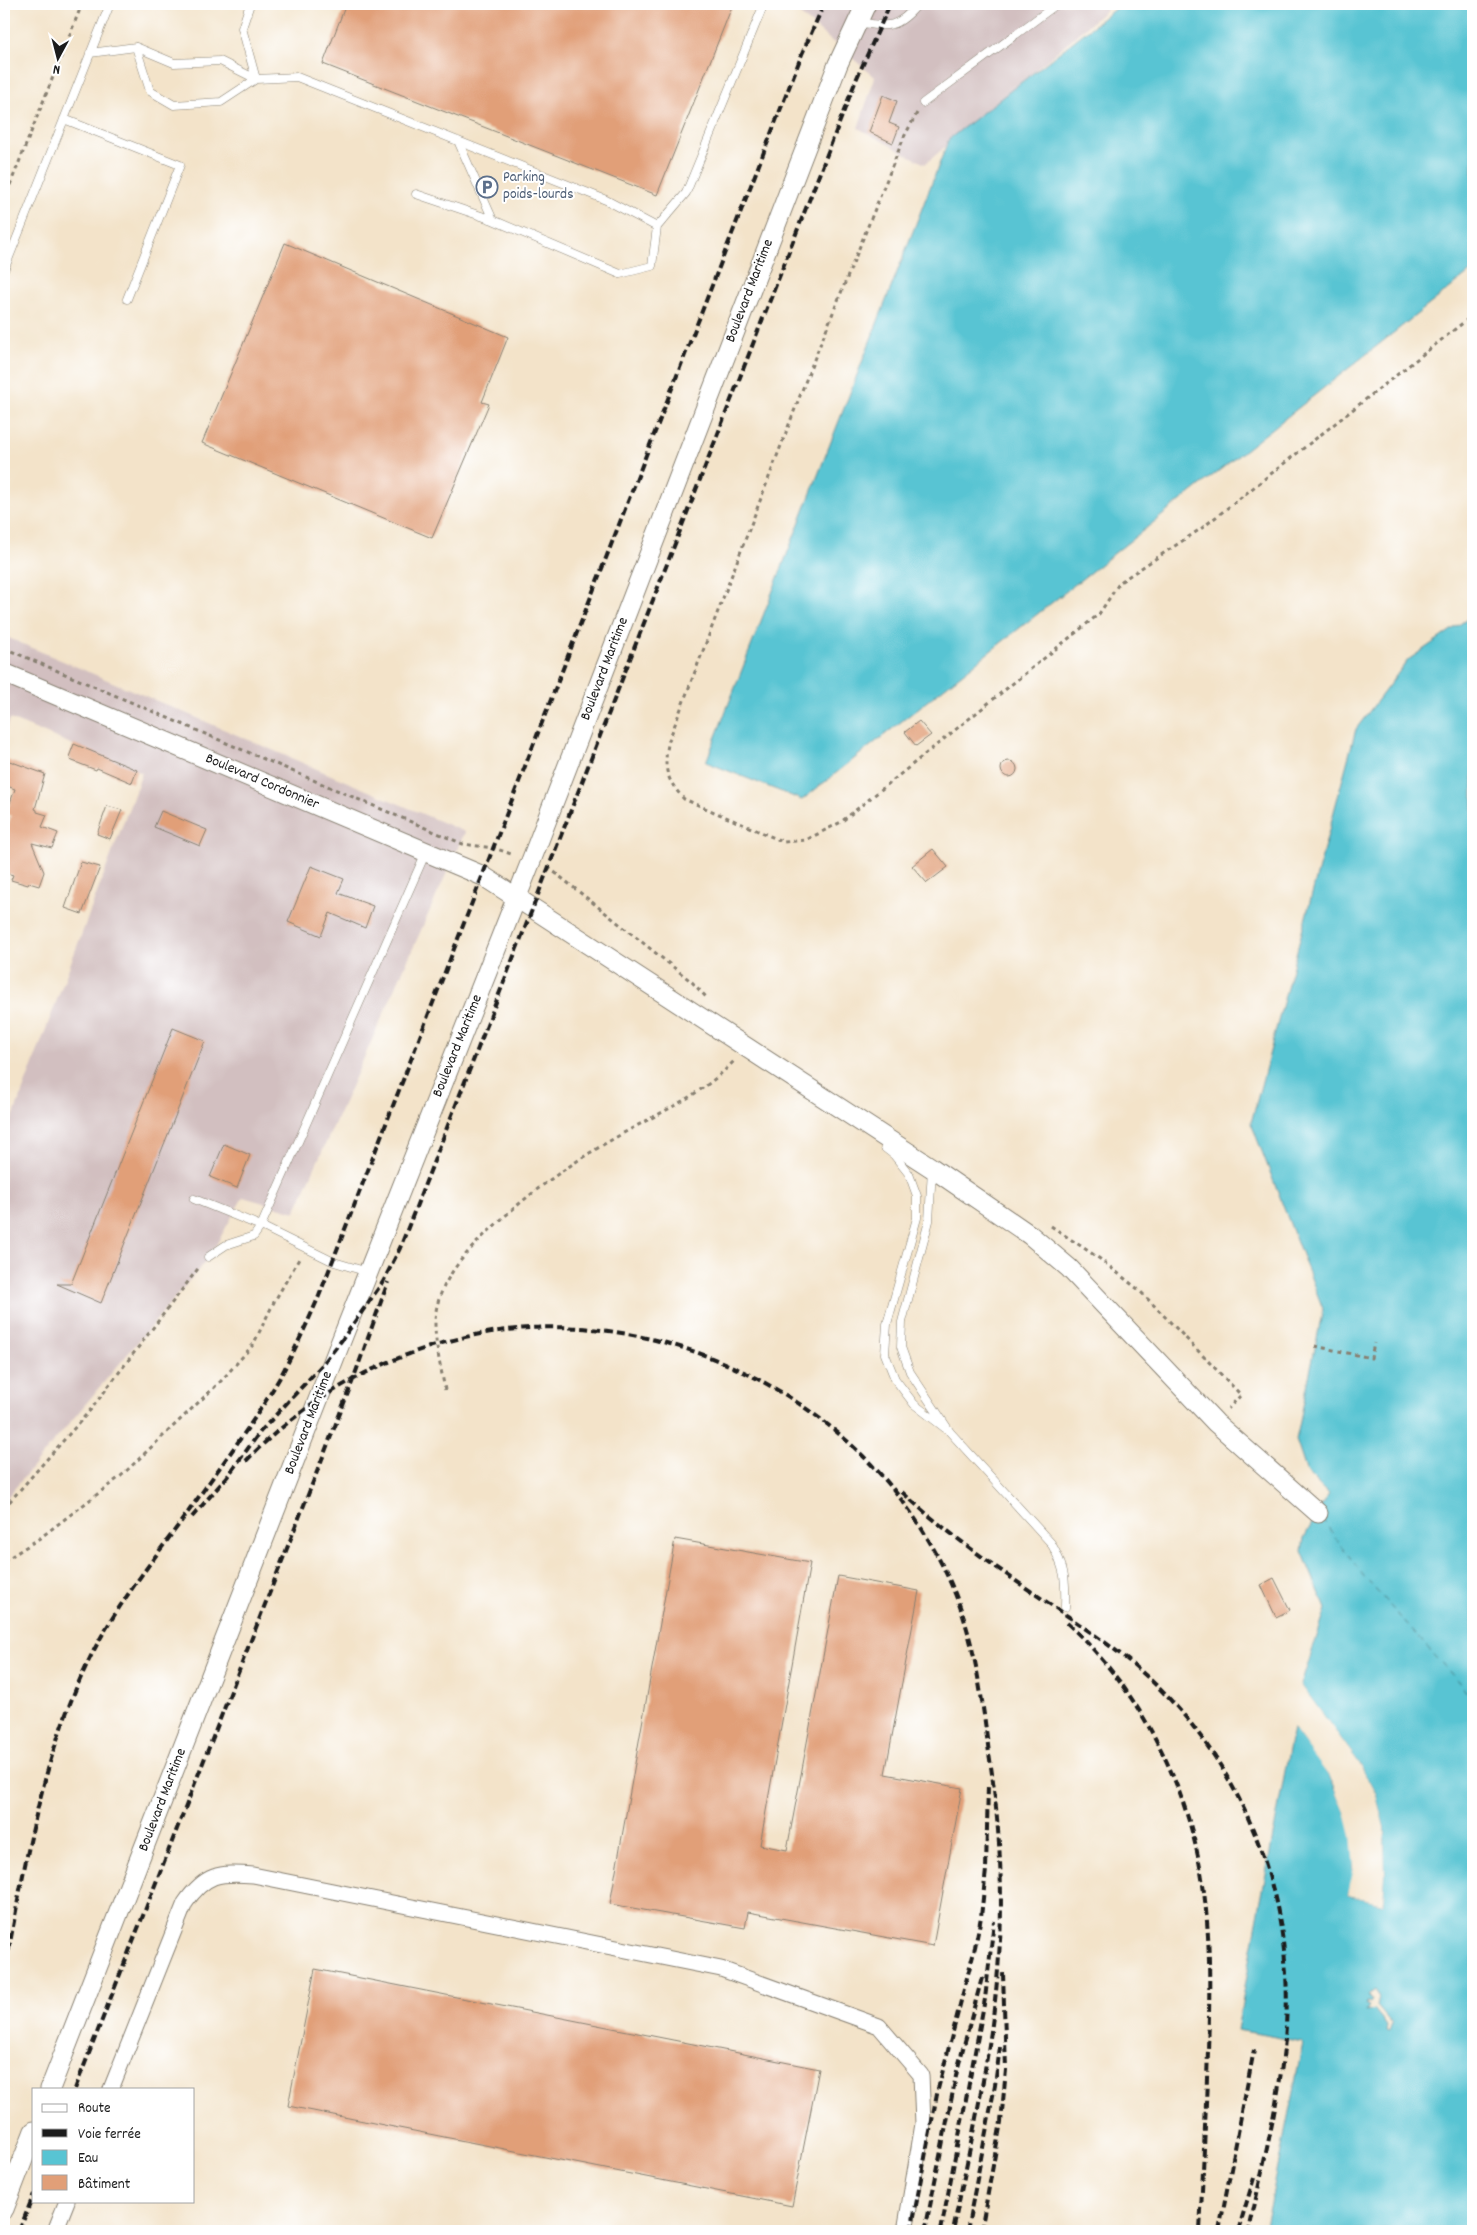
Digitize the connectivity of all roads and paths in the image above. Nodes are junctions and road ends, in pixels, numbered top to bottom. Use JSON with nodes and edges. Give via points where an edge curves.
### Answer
{"nodes":[{"id":1,"x":82,"y":4,"type":"edge"},
{"id":2,"x":110,"y":4,"type":"edge"},
{"id":3,"x":250,"y":4,"type":"edge"},
{"id":4,"x":764,"y":4,"type":"edge"},
{"id":5,"x":866,"y":4,"type":"edge"},
{"id":6,"x":918,"y":4,"type":"edge"},
{"id":7,"x":1057,"y":4,"type":"edge"},
{"id":8,"x":857,"y":22,"type":"junction"},
{"id":9,"x":136,"y":47,"type":"junction"},
{"id":10,"x":90,"y":53,"type":"junction"},
{"id":11,"x":256,"y":79,"type":"junction"},
{"id":12,"x":923,"y":103,"type":"joint"},
{"id":13,"x":64,"y":119,"type":"junction"},
{"id":14,"x":458,"y":141,"type":"junction"},
{"id":15,"x":416,"y":194,"type":"dead end"},
{"id":16,"x":4,"y":200,"type":"edge"},
{"id":17,"x":493,"y":220,"type":"junction"},
{"id":18,"x":657,"y":227,"type":"junction"},
{"id":19,"x":4,"y":270,"type":"edge"},
{"id":20,"x":126,"y":299,"type":"dead end"},
{"id":21,"x":1473,"y":315,"type":"edge"},
{"id":22,"x":4,"y":648,"type":"edge"},
{"id":23,"x":4,"y":673,"type":"edge"},
{"id":24,"x":426,"y":852,"type":"junction"},
{"id":25,"x":531,"y":861,"type":"junction"},
{"id":26,"x":517,"y":898,"type":"junction"},
{"id":27,"x":747,"y":1048,"type":"junction"},
{"id":28,"x":843,"y":1110,"type":"junction"},
{"id":29,"x":932,"y":1168,"type":"junction"},
{"id":30,"x":194,"y":1199,"type":"dead end"},
{"id":31,"x":261,"y":1226,"type":"junction"},
{"id":32,"x":305,"y":1247,"type":"junction"},
{"id":33,"x":208,"y":1256,"type":"joint"},
{"id":34,"x":368,"y":1272,"type":"junction"},
{"id":35,"x":1374,"y":1343,"type":"dead end"},
{"id":36,"x":1315,"y":1346,"type":"dead end"},
{"id":37,"x":445,"y":1390,"type":"dead end"},
{"id":38,"x":950,"y":1432,"type":"junction"},
{"id":39,"x":4,"y":1508,"type":"edge"},
{"id":40,"x":1318,"y":1513,"type":"dead end"},
{"id":41,"x":4,"y":1561,"type":"edge"},
{"id":42,"x":1065,"y":1608,"type":"dead end"},
{"id":43,"x":50,"y":2088,"type":"edge"},
{"id":44,"x":111,"y":2088,"type":"edge"},
{"id":45,"x":32,"y":2137,"type":"edge"},
{"id":46,"x":67,"y":2202,"type":"edge"},
{"id":47,"x":4,"y":2208,"type":"edge"},
{"id":48,"x":55,"y":2231,"type":"edge"},
{"id":49,"x":905,"y":2231,"type":"edge"}],
"edges":[{"from":1,"to":16,"type":"path"},
{"from":2,"to":10,"type":"lane"},
{"from":3,"to":11,"type":"lane","via":[[242,28]]},
{"from":4,"to":18,"type":"lane","via":[[686,193]]},
{"from":5,"to":8,"type":"street","name":"Boulevard Maritime"},
{"from":6,"to":8,"type":"lane","via":[[893,26]]},
{"from":7,"to":12,"type":"lane"},
{"from":8,"to":25,"type":"street","name":"Boulevard Maritime"},
{"from":9,"to":10,"type":"lane"},
{"from":9,"to":11,"type":"lane","via":[[174,63],[220,61]]},
{"from":9,"to":11,"type":"lane","via":[[150,91],[174,105],[221,102]]},
{"from":10,"to":13,"type":"lane"},
{"from":11,"to":14,"type":"lane","via":[[297,77]]},
{"from":12,"to":21,"type":"path","via":[[904,137],[809,372],[669,740],[665,760],[668,777],[684,799],[784,842],[806,840],[841,822],[1099,614],[1120,582],[1202,528]]},
{"from":13,"to":19,"type":"lane"},
{"from":13,"to":20,"type":"lane","via":[[180,165]]},
{"from":14,"to":17,"type":"lane"},
{"from":14,"to":18,"type":"lane","via":[[606,200]]},
{"from":15,"to":17,"type":"lane"},
{"from":17,"to":18,"type":"lane","via":[[620,274],[652,266]]},
{"from":22,"to":25,"type":"path","via":[[463,844],[494,848]]},
{"from":23,"to":24,"type":"street","name":"Boulevard Cordonnier"},
{"from":24,"to":26,"type":"street","name":"Boulevard Cordonnier","via":[[483,876]]},
{"from":24,"to":31,"type":"lane"},
{"from":25,"to":26,"type":"street","name":"Boulevard Maritime"},
{"from":26,"to":27,"type":"street","name":"Boulevard Cordonnier"},
{"from":26,"to":34,"type":"street","name":"Boulevard Maritime"},
{"from":27,"to":28,"type":"street","name":"Boulevard Cordonnier"},
{"from":27,"to":37,"type":"path","via":[[702,1090],[564,1169],[514,1207],[462,1258],[444,1286],[436,1314]]},
{"from":28,"to":29,"type":"street","name":"Boulevard Cordonnier"},
{"from":28,"to":38,"type":"lane","via":[[864,1132],[894,1155],[909,1174],[916,1196],[917,1218],[887,1324],[885,1354],[895,1379],[914,1404]]},
{"from":29,"to":38,"type":"lane","via":[[929,1221],[902,1322],[901,1347],[910,1372]]},
{"from":29,"to":40,"type":"street","name":"Boulevard Cordonnier","via":[[1030,1235],[1069,1268],[1216,1423]]},
{"from":30,"to":31,"type":"lane"},
{"from":31,"to":32,"type":"lane"},
{"from":31,"to":33,"type":"lane","via":[[254,1236],[226,1245]]},
{"from":32,"to":34,"type":"lane","via":[[334,1262]]},
{"from":32,"to":41,"type":"path","via":[[253,1345],[240,1361],[122,1476]]},
{"from":33,"to":39,"type":"path","via":[[92,1408]]},
{"from":34,"to":43,"type":"street","name":"Boulevard Maritime"},
{"from":35,"to":36,"type":"path","via":[[1371,1358]]},
{"from":38,"to":42,"type":"lane","via":[[1051,1543],[1062,1563],[1066,1582]]},
{"from":44,"to":49,"type":"street","via":[[185,1903],[196,1887],[213,1877],[230,1873],[253,1875],[721,1968],[879,2026],[921,2076],[923,2124]]},
{"from":45,"to":47,"type":"street"},
{"from":46,"to":48,"type":"street"}]}
